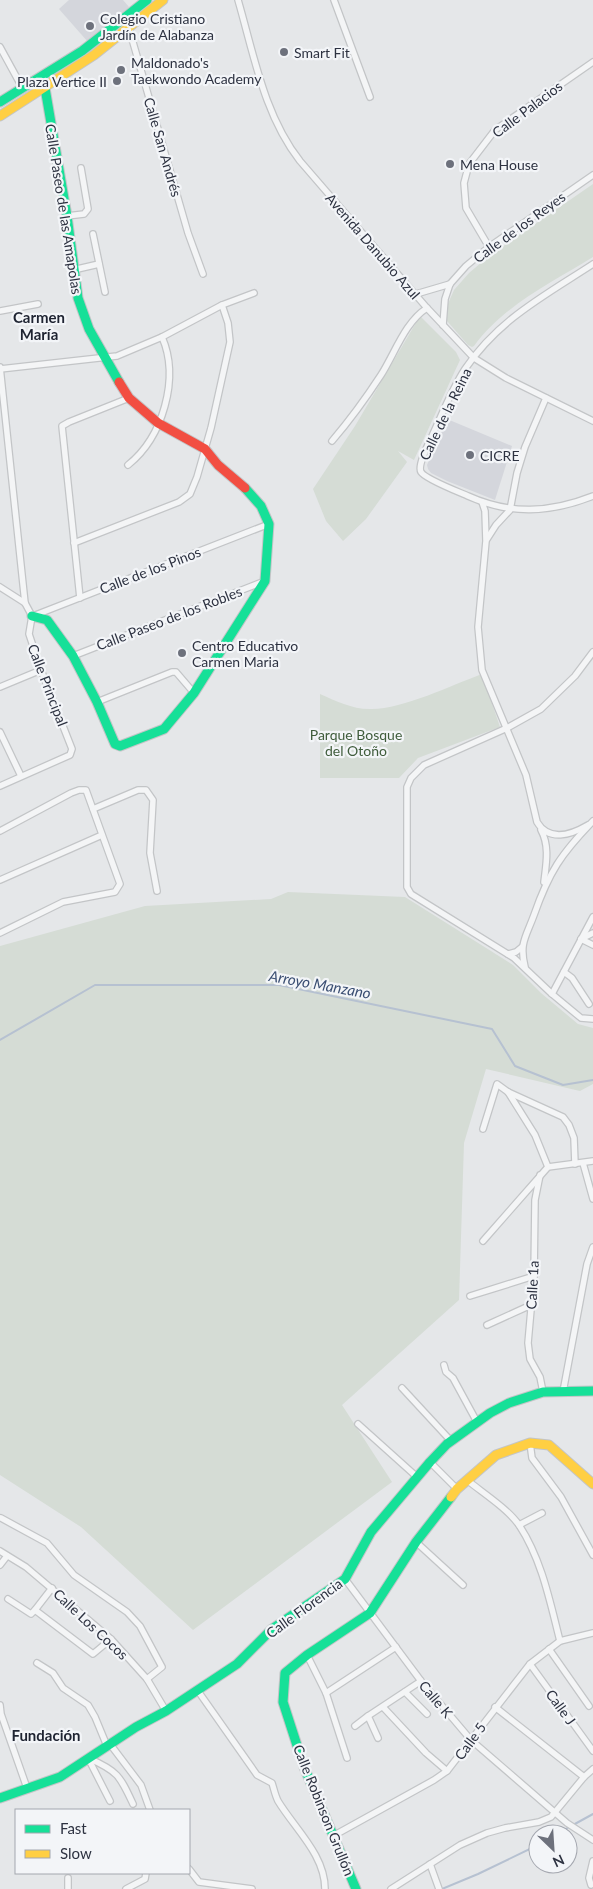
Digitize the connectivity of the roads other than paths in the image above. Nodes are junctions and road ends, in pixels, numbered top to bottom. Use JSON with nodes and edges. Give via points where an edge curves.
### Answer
{"nodes":[{"id":1,"x":147,"y":0,"type":"edge"},
{"id":2,"x":163,"y":0,"type":"edge"},
{"id":3,"x":238,"y":0,"type":"edge"},
{"id":4,"x":334,"y":0,"type":"edge"},
{"id":5,"x":124,"y":19,"type":"junction"},
{"id":6,"x":130,"y":28,"type":"junction"},
{"id":7,"x":0,"y":47,"type":"edge"},
{"id":8,"x":593,"y":62,"type":"edge"},
{"id":9,"x":45,"y":88,"type":"junction"},
{"id":10,"x":23,"y":89,"type":"junction"},
{"id":11,"x":370,"y":97,"type":"dead end"},
{"id":12,"x":0,"y":102,"type":"edge"},
{"id":13,"x":0,"y":116,"type":"edge"},
{"id":14,"x":81,"y":168,"type":"dead end"},
{"id":15,"x":593,"y":175,"type":"edge"},
{"id":16,"x":67,"y":216,"type":"junction"},
{"id":17,"x":93,"y":234,"type":"dead end"},
{"id":18,"x":488,"y":247,"type":"junction"},
{"id":19,"x":99,"y":264,"type":"junction"},
{"id":20,"x":593,"y":264,"type":"edge"},
{"id":21,"x":73,"y":270,"type":"junction"},
{"id":22,"x":203,"y":274,"type":"dead end"},
{"id":23,"x":450,"y":284,"type":"junction"},
{"id":24,"x":105,"y":292,"type":"dead end"},
{"id":25,"x":254,"y":293,"type":"dead end"},
{"id":26,"x":416,"y":294,"type":"junction"},
{"id":27,"x":38,"y":304,"type":"dead end"},
{"id":28,"x":222,"y":305,"type":"junction"},
{"id":29,"x":427,"y":308,"type":"junction"},
{"id":30,"x":0,"y":311,"type":"edge"},
{"id":31,"x":443,"y":325,"type":"junction"},
{"id":32,"x":162,"y":337,"type":"junction"},
{"id":33,"x":105,"y":357,"type":"junction"},
{"id":34,"x":474,"y":358,"type":"junction"},
{"id":35,"x":0,"y":368,"type":"edge"},
{"id":36,"x":129,"y":398,"type":"junction"},
{"id":37,"x":546,"y":398,"type":"junction"},
{"id":38,"x":593,"y":421,"type":"edge"},
{"id":39,"x":158,"y":423,"type":"junction"},
{"id":40,"x":332,"y":441,"type":"dead end"},
{"id":41,"x":205,"y":449,"type":"junction"},
{"id":42,"x":128,"y":465,"type":"dead end"},
{"id":43,"x":593,"y":496,"type":"edge"},
{"id":44,"x":482,"y":502,"type":"junction"},
{"id":45,"x":510,"y":510,"type":"junction"},
{"id":46,"x":268,"y":524,"type":"junction"},
{"id":47,"x":486,"y":541,"type":"junction"},
{"id":48,"x":74,"y":543,"type":"junction"},
{"id":49,"x":265,"y":581,"type":"junction"},
{"id":50,"x":0,"y":587,"type":"edge"},
{"id":51,"x":80,"y":598,"type":"junction"},
{"id":52,"x":25,"y":603,"type":"junction"},
{"id":53,"x":32,"y":616,"type":"junction"},
{"id":54,"x":593,"y":652,"type":"edge"},
{"id":55,"x":73,"y":656,"type":"junction"},
{"id":56,"x":40,"y":670,"type":"junction"},
{"id":57,"x":0,"y":687,"type":"edge"},
{"id":58,"x":194,"y":693,"type":"junction"},
{"id":59,"x":97,"y":702,"type":"junction"},
{"id":60,"x":507,"y":728,"type":"junction"},
{"id":61,"x":0,"y":732,"type":"edge"},
{"id":62,"x":21,"y":776,"type":"junction"},
{"id":63,"x":0,"y":786,"type":"edge"},
{"id":64,"x":93,"y":808,"type":"junction"},
{"id":65,"x":537,"y":822,"type":"junction"},
{"id":66,"x":591,"y":826,"type":"edge"},
{"id":67,"x":0,"y":831,"type":"edge"},
{"id":68,"x":102,"y":835,"type":"junction"},
{"id":69,"x":0,"y":880,"type":"edge"},
{"id":70,"x":542,"y":891,"type":"junction"},
{"id":71,"x":157,"y":892,"type":"dead end"},
{"id":72,"x":593,"y":917,"type":"edge"},
{"id":73,"x":0,"y":933,"type":"edge"},
{"id":74,"x":593,"y":933,"type":"edge"},
{"id":75,"x":580,"y":939,"type":"junction"},
{"id":76,"x":593,"y":945,"type":"edge"},
{"id":77,"x":522,"y":947,"type":"junction"},
{"id":78,"x":508,"y":954,"type":"junction"},
{"id":79,"x":526,"y":969,"type":"junction"},
{"id":80,"x":564,"y":972,"type":"junction"},
{"id":81,"x":552,"y":994,"type":"junction"},
{"id":82,"x":589,"y":1004,"type":"dead end"},
{"id":83,"x":593,"y":1019,"type":"edge"},
{"id":84,"x":508,"y":1092,"type":"junction"},
{"id":85,"x":484,"y":1129,"type":"dead end"},
{"id":86,"x":593,"y":1161,"type":"edge"},
{"id":87,"x":583,"y":1163,"type":"junction"},
{"id":88,"x":575,"y":1164,"type":"junction"},
{"id":89,"x":548,"y":1167,"type":"junction"},
{"id":90,"x":540,"y":1176,"type":"junction"},
{"id":91,"x":593,"y":1199,"type":"edge"},
{"id":92,"x":483,"y":1241,"type":"dead end"},
{"id":93,"x":593,"y":1247,"type":"edge"},
{"id":94,"x":534,"y":1276,"type":"junction"},
{"id":95,"x":470,"y":1296,"type":"dead end"},
{"id":96,"x":531,"y":1305,"type":"junction"},
{"id":97,"x":487,"y":1325,"type":"dead end"},
{"id":98,"x":444,"y":1365,"type":"dead end"},
{"id":99,"x":402,"y":1388,"type":"dead end"},
{"id":100,"x":593,"y":1391,"type":"edge"},
{"id":101,"x":544,"y":1392,"type":"junction"},
{"id":102,"x":563,"y":1392,"type":"junction"},
{"id":103,"x":477,"y":1422,"type":"junction"},
{"id":104,"x":358,"y":1424,"type":"dead end"},
{"id":105,"x":451,"y":1441,"type":"junction"},
{"id":106,"x":530,"y":1443,"type":"junction"},
{"id":107,"x":430,"y":1462,"type":"junction"},
{"id":108,"x":417,"y":1477,"type":"junction"},
{"id":109,"x":468,"y":1480,"type":"junction"},
{"id":110,"x":593,"y":1484,"type":"edge"},
{"id":111,"x":457,"y":1489,"type":"junction"},
{"id":112,"x":542,"y":1513,"type":"dead end"},
{"id":113,"x":1,"y":1518,"type":"edge"},
{"id":114,"x":519,"y":1525,"type":"junction"},
{"id":115,"x":416,"y":1542,"type":"junction"},
{"id":116,"x":0,"y":1551,"type":"edge"},
{"id":117,"x":593,"y":1555,"type":"edge"},
{"id":118,"x":7,"y":1556,"type":"junction"},
{"id":119,"x":0,"y":1565,"type":"edge"},
{"id":120,"x":346,"y":1579,"type":"junction"},
{"id":121,"x":464,"y":1585,"type":"dead end"},
{"id":122,"x":52,"y":1588,"type":"junction"},
{"id":123,"x":8,"y":1599,"type":"dead end"},
{"id":124,"x":35,"y":1610,"type":"junction"},
{"id":125,"x":370,"y":1613,"type":"junction"},
{"id":126,"x":593,"y":1633,"type":"edge"},
{"id":127,"x":112,"y":1639,"type":"junction"},
{"id":128,"x":560,"y":1641,"type":"junction"},
{"id":129,"x":396,"y":1647,"type":"junction"},
{"id":130,"x":549,"y":1650,"type":"junction"},
{"id":131,"x":308,"y":1656,"type":"junction"},
{"id":132,"x":37,"y":1663,"type":"dead end"},
{"id":133,"x":530,"y":1664,"type":"junction"},
{"id":134,"x":147,"y":1679,"type":"junction"},
{"id":135,"x":421,"y":1681,"type":"junction"},
{"id":136,"x":198,"y":1691,"type":"junction"},
{"id":137,"x":405,"y":1692,"type":"junction"},
{"id":138,"x":326,"y":1693,"type":"junction"},
{"id":139,"x":0,"y":1705,"type":"edge"},
{"id":140,"x":589,"y":1706,"type":"dead end"},
{"id":141,"x":382,"y":1707,"type":"junction"},
{"id":142,"x":495,"y":1707,"type":"junction"},
{"id":143,"x":166,"y":1711,"type":"junction"},
{"id":144,"x":427,"y":1714,"type":"dead end"},
{"id":145,"x":368,"y":1716,"type":"junction"},
{"id":146,"x":355,"y":1726,"type":"dead end"},
{"id":147,"x":378,"y":1738,"type":"dead end"},
{"id":148,"x":471,"y":1740,"type":"junction"},
{"id":149,"x":109,"y":1745,"type":"junction"},
{"id":150,"x":593,"y":1750,"type":"edge"},
{"id":151,"x":88,"y":1758,"type":"junction"},
{"id":152,"x":347,"y":1758,"type":"dead end"},
{"id":153,"x":593,"y":1769,"type":"edge"},
{"id":154,"x":447,"y":1772,"type":"junction"},
{"id":155,"x":584,"y":1777,"type":"junction"},
{"id":156,"x":27,"y":1788,"type":"junction"},
{"id":157,"x":0,"y":1798,"type":"edge"},
{"id":158,"x":110,"y":1801,"type":"dead end"},
{"id":159,"x":133,"y":1804,"type":"dead end"},
{"id":160,"x":150,"y":1809,"type":"edge"},
{"id":161,"x":555,"y":1812,"type":"junction"},
{"id":162,"x":333,"y":1836,"type":"junction"},
{"id":163,"x":591,"y":1839,"type":"edge"},
{"id":164,"x":593,"y":1861,"type":"edge"},
{"id":165,"x":430,"y":1864,"type":"junction"},
{"id":166,"x":190,"y":1870,"type":"edge"},
{"id":167,"x":146,"y":1874,"type":"edge"},
{"id":168,"x":68,"y":1878,"type":"dead end"},
{"id":169,"x":590,"y":1887,"type":"edge"},
{"id":170,"x":68,"y":1889,"type":"edge"},
{"id":171,"x":126,"y":1889,"type":"edge"},
{"id":172,"x":252,"y":1889,"type":"edge"},
{"id":173,"x":325,"y":1889,"type":"edge"},
{"id":174,"x":356,"y":1889,"type":"edge"},
{"id":175,"x":391,"y":1889,"type":"edge"},
{"id":176,"x":439,"y":1889,"type":"edge"}],
"edges":[{"from":1,"to":5,"type":"street"},
{"from":2,"to":6,"type":"street"},
{"from":3,"to":26,"type":"street","name":"Avenida Danubio Azul","via":[[267,97],[288,146]]},
{"from":4,"to":11,"type":"street"},
{"from":5,"to":6,"type":"street","name":"Calle San Andrés"},
{"from":5,"to":10,"type":"street"},
{"from":6,"to":9,"type":"street"},
{"from":6,"to":22,"type":"street","name":"Calle San Andrés","via":[[188,233]]},
{"from":7,"to":10,"type":"street"},
{"from":8,"to":18,"type":"street","name":"Calle Palacios","via":[[495,130],[469,164],[464,183],[466,208]]},
{"from":9,"to":13,"type":"street"},
{"from":9,"to":16,"type":"street","name":"Calle Paseo de las Amapolas"},
{"from":10,"to":12,"type":"street"},
{"from":14,"to":16,"type":"street","via":[[88,209],[84,214]]},
{"from":15,"to":18,"type":"street","name":"Calle de los Reyes"},
{"from":16,"to":21,"type":"street","name":"Calle Paseo de las Amapolas"},
{"from":17,"to":19,"type":"street"},
{"from":18,"to":23,"type":"street","name":"Calle de los Reyes"},
{"from":19,"to":21,"type":"street"},
{"from":19,"to":24,"type":"street"},
{"from":20,"to":34,"type":"street","name":"Calle de la Reina","via":[[514,316]]},
{"from":21,"to":33,"type":"street","name":"Calle Paseo de las Amapolas","via":[[78,298],[89,329]]},
{"from":23,"to":26,"type":"street"},
{"from":23,"to":31,"type":"street","name":"Calle de los Reyes"},
{"from":25,"to":28,"type":"street"},
{"from":26,"to":29,"type":"street","name":"Avenida Danubio Azul"},
{"from":27,"to":30,"type":"street"},
{"from":28,"to":32,"type":"street"},
{"from":28,"to":41,"type":"street","via":[[230,342]]},
{"from":29,"to":31,"type":"street","name":"Avenida Danubio Azul"},
{"from":29,"to":40,"type":"street","via":[[418,313],[376,382]]},
{"from":31,"to":34,"type":"street","name":"Avenida Danubio Azul"},
{"from":32,"to":33,"type":"street","via":[[117,356]]},
{"from":32,"to":39,"type":"street","via":[[168,349],[170,371],[166,401]]},
{"from":33,"to":35,"type":"street"},
{"from":33,"to":36,"type":"street","name":"Calle Paseo de las Amapolas"},
{"from":34,"to":37,"type":"street","name":"Avenida Danubio Azul"},
{"from":34,"to":44,"type":"street","name":"Calle de la Reina","via":[[452,392],[420,468],[425,476]]},
{"from":35,"to":52,"type":"street"},
{"from":36,"to":39,"type":"street","name":"Calle Paseo de las Amapolas"},
{"from":36,"to":48,"type":"street","via":[[62,426]]},
{"from":37,"to":38,"type":"street","name":"Avenida Danubio Azul"},
{"from":37,"to":45,"type":"street","via":[[525,447]]},
{"from":39,"to":41,"type":"street","name":"Calle Paseo de las Amapolas"},
{"from":39,"to":42,"type":"street","via":[[143,450]]},
{"from":41,"to":46,"type":"street","name":"Calle Paseo de las Amapolas","via":[[261,506]]},
{"from":41,"to":48,"type":"street","via":[[190,494],[179,502]]},
{"from":43,"to":45,"type":"street","name":"Calle de la Reina","via":[[564,505]]},
{"from":44,"to":45,"type":"street","name":"Calle de la Reina"},
{"from":44,"to":47,"type":"street"},
{"from":45,"to":47,"type":"street"},
{"from":46,"to":49,"type":"street","name":"Calle Paseo de las Amapolas"},
{"from":46,"to":51,"type":"street","name":"Calle de los Pinos"},
{"from":47,"to":60,"type":"street","via":[[478,627],[482,670]]},
{"from":48,"to":51,"type":"street"},
{"from":49,"to":55,"type":"street","name":"Calle Paseo de los Robles"},
{"from":49,"to":58,"type":"street","name":"Calle Paseo de las Amapolas"},
{"from":50,"to":52,"type":"street"},
{"from":51,"to":53,"type":"street","name":"Calle de los Pinos"},
{"from":52,"to":53,"type":"street"},
{"from":53,"to":55,"type":"street","name":"Calle Paseo de las Amapolas","via":[[46,620]]},
{"from":53,"to":56,"type":"street","name":"Calle Principal","via":[[29,634]]},
{"from":54,"to":60,"type":"street","via":[[575,676],[541,708]]},
{"from":55,"to":59,"type":"street","name":"Calle Paseo de las Amapolas"},
{"from":56,"to":57,"type":"street"},
{"from":56,"to":62,"type":"street","name":"Calle Principal","via":[[72,752]]},
{"from":58,"to":59,"type":"street","via":[[176,672],[172,672]]},
{"from":58,"to":59,"type":"street","name":"Calle Paseo de las Amapolas","via":[[164,729],[120,746],[115,744]]},
{"from":60,"to":65,"type":"street","via":[[526,775]]},
{"from":60,"to":78,"type":"street","via":[[419,768],[411,778],[407,787],[407,886],[411,894]]},
{"from":61,"to":62,"type":"street"},
{"from":62,"to":63,"type":"street"},
{"from":64,"to":67,"type":"street","via":[[86,790],[79,790]]},
{"from":64,"to":68,"type":"street"},
{"from":64,"to":71,"type":"street","via":[[138,790],[146,790],[152,800],[150,853]]},
{"from":65,"to":66,"type":"street","via":[[545,832],[555,835],[574,833]]},
{"from":65,"to":70,"type":"street","via":[[546,843]]},
{"from":66,"to":70,"type":"street","via":[[557,861]]},
{"from":68,"to":69,"type":"street"},
{"from":68,"to":73,"type":"street","via":[[120,884],[115,892],[63,902]]},
{"from":70,"to":77,"type":"street"},
{"from":72,"to":75,"type":"street"},
{"from":74,"to":75,"type":"street"},
{"from":75,"to":76,"type":"street"},
{"from":75,"to":80,"type":"street"},
{"from":77,"to":78,"type":"street"},
{"from":77,"to":79,"type":"street"},
{"from":78,"to":79,"type":"street"},
{"from":79,"to":81,"type":"street"},
{"from":80,"to":81,"type":"street"},
{"from":80,"to":82,"type":"street","via":[[572,978]]},
{"from":81,"to":83,"type":"street","via":[[581,1018]]},
{"from":84,"to":85,"type":"street","via":[[497,1084]]},
{"from":84,"to":88,"type":"street","via":[[563,1117],[574,1138]]},
{"from":84,"to":89,"type":"street","via":[[536,1135]]},
{"from":86,"to":87,"type":"street"},
{"from":87,"to":88,"type":"street"},
{"from":87,"to":91,"type":"street"},
{"from":88,"to":89,"type":"street"},
{"from":89,"to":90,"type":"street"},
{"from":90,"to":92,"type":"street"},
{"from":90,"to":94,"type":"street","name":"Calle 1a","via":[[535,1200]]},
{"from":93,"to":102,"type":"street"},
{"from":94,"to":95,"type":"street"},
{"from":94,"to":96,"type":"street","name":"Calle 1a"},
{"from":96,"to":97,"type":"street"},
{"from":96,"to":101,"type":"street","name":"Calle 1a","via":[[530,1359]]},
{"from":98,"to":103,"type":"street"},
{"from":99,"to":105,"type":"street"},
{"from":100,"to":102,"type":"street","name":"Calle Florencia"},
{"from":101,"to":102,"type":"street","name":"Calle Florencia"},
{"from":101,"to":103,"type":"street","name":"Calle Florencia","via":[[509,1403]]},
{"from":103,"to":105,"type":"street","name":"Calle Florencia"},
{"from":104,"to":108,"type":"street"},
{"from":105,"to":107,"type":"street","name":"Calle Florencia"},
{"from":106,"to":109,"type":"street","name":"Calle Robinson Grullón","via":[[496,1455]]},
{"from":106,"to":110,"type":"street","via":[[548,1445]]},
{"from":106,"to":117,"type":"street","via":[[532,1458],[561,1497]]},
{"from":107,"to":108,"type":"street","name":"Calle Florencia"},
{"from":107,"to":111,"type":"street"},
{"from":108,"to":120,"type":"street","name":"Calle Florencia","via":[[371,1532]]},
{"from":109,"to":111,"type":"street","name":"Calle Robinson Grullón"},
{"from":109,"to":114,"type":"street"},
{"from":111,"to":115,"type":"street","name":"Calle Robinson Grullón"},
{"from":112,"to":114,"type":"street"},
{"from":113,"to":134,"type":"street","via":[[47,1543],[74,1575],[128,1612],[140,1626],[162,1667]]},
{"from":114,"to":128,"type":"street","via":[[540,1566]]},
{"from":115,"to":121,"type":"street"},
{"from":115,"to":125,"type":"street","name":"Calle Robinson Grullón"},
{"from":116,"to":118,"type":"street","name":"Calle Los Cocos"},
{"from":118,"to":119,"type":"street"},
{"from":118,"to":122,"type":"street","name":"Calle Los Cocos"},
{"from":120,"to":125,"type":"street","name":"Calle K"},
{"from":120,"to":136,"type":"street","name":"Calle Florencia","via":[[287,1618],[237,1664]]},
{"from":122,"to":124,"type":"street"},
{"from":122,"to":127,"type":"street","name":"Calle Los Cocos"},
{"from":123,"to":124,"type":"street","via":[[31,1614]]},
{"from":124,"to":127,"type":"street","via":[[93,1654]]},
{"from":125,"to":129,"type":"street","name":"Calle K"},
{"from":125,"to":131,"type":"street","name":"Calle Robinson Grullón"},
{"from":126,"to":128,"type":"street","name":"Calle 5"},
{"from":127,"to":134,"type":"street","name":"Calle Los Cocos"},
{"from":128,"to":130,"type":"street","name":"Calle 5"},
{"from":129,"to":135,"type":"street","name":"Calle K"},
{"from":129,"to":138,"type":"street"},
{"from":130,"to":133,"type":"street","name":"Calle 5"},
{"from":130,"to":140,"type":"street"},
{"from":131,"to":138,"type":"street"},
{"from":131,"to":162,"type":"street","name":"Calle Robinson Grullón","via":[[285,1673],[283,1702],[304,1767]]},
{"from":132,"to":149,"type":"street","via":[[53,1673],[63,1688],[88,1705]]},
{"from":133,"to":142,"type":"street","name":"Calle 5"},
{"from":133,"to":150,"type":"street","name":"Calle J"},
{"from":134,"to":143,"type":"street","name":"Calle Los Cocos"},
{"from":135,"to":137,"type":"street"},
{"from":135,"to":148,"type":"street","name":"Calle K"},
{"from":136,"to":143,"type":"street","name":"Calle Florencia"},
{"from":136,"to":173,"type":"street","via":[[257,1775],[272,1782],[277,1799],[320,1864]]},
{"from":137,"to":141,"type":"street"},
{"from":137,"to":144,"type":"street"},
{"from":138,"to":152,"type":"street"},
{"from":139,"to":156,"type":"street"},
{"from":141,"to":145,"type":"street"},
{"from":141,"to":154,"type":"street"},
{"from":142,"to":148,"type":"street","name":"Calle 5"},
{"from":142,"to":155,"type":"street"},
{"from":143,"to":149,"type":"street","name":"Calle Florencia"},
{"from":145,"to":146,"type":"street"},
{"from":145,"to":147,"type":"street"},
{"from":148,"to":154,"type":"street","name":"Calle 5"},
{"from":148,"to":161,"type":"street","name":"Calle K"},
{"from":149,"to":151,"type":"street","name":"Calle Florencia"},
{"from":149,"to":160,"type":"street","via":[[141,1785]]},
{"from":151,"to":156,"type":"street","name":"Calle Florencia","via":[[60,1777]]},
{"from":151,"to":158,"type":"street"},
{"from":151,"to":159,"type":"street","via":[[118,1774]]},
{"from":153,"to":155,"type":"street"},
{"from":154,"to":162,"type":"street","name":"Calle 5"},
{"from":155,"to":161,"type":"street"},
{"from":156,"to":157,"type":"street","name":"Calle Florencia"},
{"from":161,"to":163,"type":"street","name":"Calle K"},
{"from":161,"to":165,"type":"street","via":[[540,1822],[505,1828],[460,1845]]},
{"from":162,"to":174,"type":"street","name":"Calle Robinson Grullón"},
{"from":164,"to":169,"type":"street"},
{"from":165,"to":175,"type":"street"},
{"from":165,"to":176,"type":"street"},
{"from":166,"to":172,"type":"street","via":[[199,1882]]},
{"from":167,"to":171,"type":"street","via":[[145,1879]]},
{"from":168,"to":170,"type":"street"}]}
